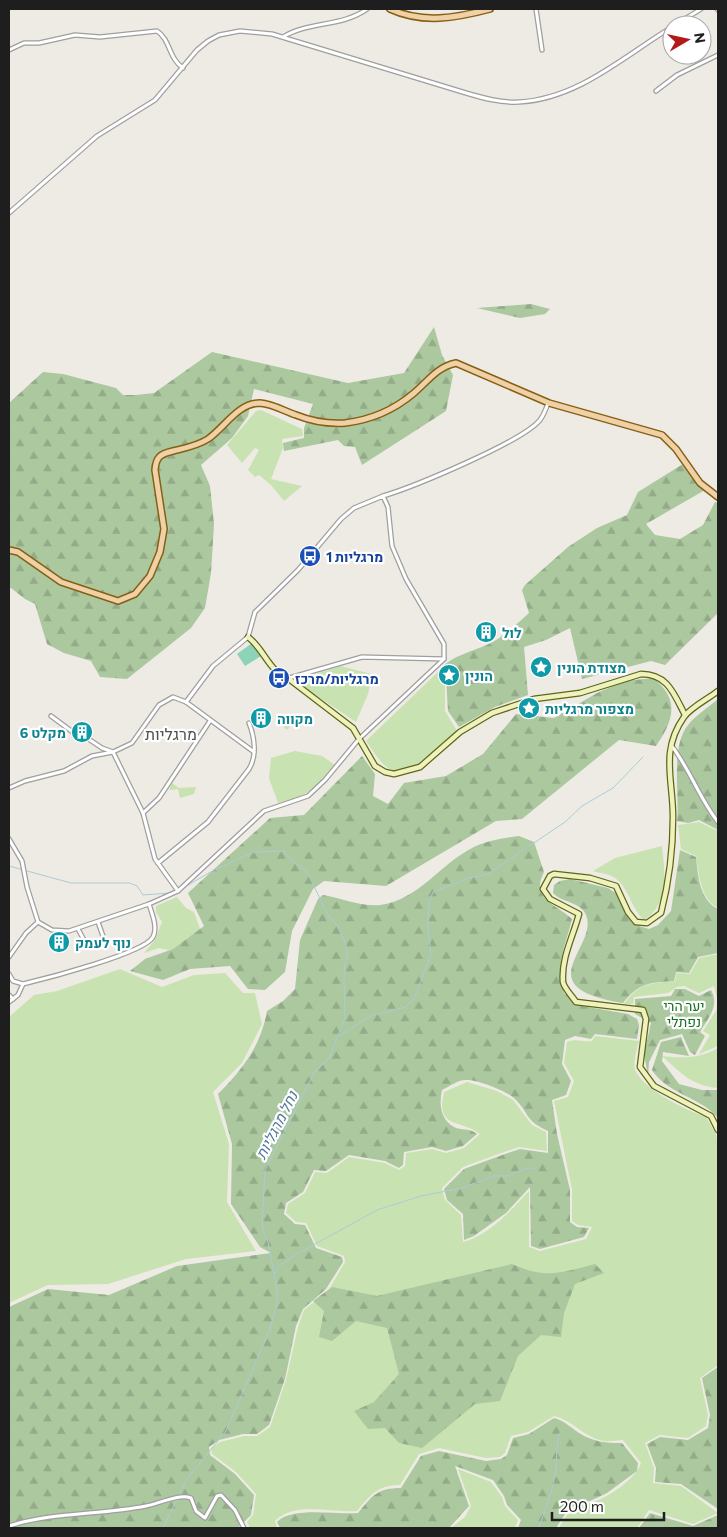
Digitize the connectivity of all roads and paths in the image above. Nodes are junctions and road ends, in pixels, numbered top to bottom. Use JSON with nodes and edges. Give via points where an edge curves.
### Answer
{"nodes":[{"id":1,"x":367,"y":9,"type":"edge"},
{"id":2,"x":390,"y":9,"type":"edge"},
{"id":3,"x":490,"y":9,"type":"edge"},
{"id":4,"x":536,"y":9,"type":"edge"},
{"id":5,"x":662,"y":33,"type":"edge"},
{"id":6,"x":282,"y":37,"type":"junction"},
{"id":7,"x":9,"y":50,"type":"edge"},
{"id":8,"x":542,"y":50,"type":"dead end"},
{"id":9,"x":718,"y":55,"type":"edge"},
{"id":10,"x":183,"y":68,"type":"junction"},
{"id":11,"x":656,"y":91,"type":"dead end"},
{"id":12,"x":9,"y":213,"type":"edge"},
{"id":13,"x":549,"y":403,"type":"junction"},
{"id":14,"x":383,"y":496,"type":"junction"},
{"id":15,"x":718,"y":497,"type":"edge"},
{"id":16,"x":9,"y":550,"type":"edge"},
{"id":17,"x":248,"y":637,"type":"junction"},
{"id":18,"x":444,"y":659,"type":"junction"},
{"id":19,"x":289,"y":679,"type":"junction"},
{"id":20,"x":718,"y":691,"type":"edge"},
{"id":21,"x":186,"y":702,"type":"junction"},
{"id":22,"x":685,"y":715,"type":"junction"},
{"id":23,"x":51,"y":716,"type":"dead end"},
{"id":24,"x":210,"y":721,"type":"junction"},
{"id":25,"x":249,"y":724,"type":"dead end"},
{"id":26,"x":358,"y":738,"type":"junction"},
{"id":27,"x":670,"y":744,"type":"junction"},
{"id":28,"x":113,"y":752,"type":"junction"},
{"id":29,"x":254,"y":752,"type":"junction"},
{"id":30,"x":9,"y":788,"type":"edge"},
{"id":31,"x":143,"y":813,"type":"junction"},
{"id":32,"x":718,"y":822,"type":"edge"},
{"id":33,"x":9,"y":839,"type":"edge"},
{"id":34,"x":158,"y":863,"type":"junction"},
{"id":35,"x":178,"y":891,"type":"junction"},
{"id":36,"x":149,"y":904,"type":"junction"},
{"id":37,"x":38,"y":922,"type":"junction"},
{"id":38,"x":98,"y":922,"type":"junction"},
{"id":39,"x":78,"y":929,"type":"junction"},
{"id":40,"x":104,"y":939,"type":"dead end"},
{"id":41,"x":82,"y":945,"type":"dead end"},
{"id":42,"x":9,"y":957,"type":"edge"},
{"id":43,"x":9,"y":974,"type":"edge"},
{"id":44,"x":23,"y":984,"type":"junction"},
{"id":45,"x":9,"y":995,"type":"edge"},
{"id":46,"x":13,"y":998,"type":"junction"},
{"id":47,"x":9,"y":1002,"type":"edge"},
{"id":48,"x":718,"y":1130,"type":"edge"},
{"id":49,"x":9,"y":1526,"type":"edge"},
{"id":50,"x":244,"y":1528,"type":"edge"}],
"edges":[{"from":1,"to":6,"type":"street","via":[[347,19]]},
{"from":2,"to":3,"type":"main road","via":[[432,19]]},
{"from":4,"to":8,"type":"street"},
{"from":5,"to":6,"type":"street","via":[[594,78],[568,91],[519,102],[466,94]]},
{"from":6,"to":10,"type":"street","via":[[253,30],[226,33],[203,45]]},
{"from":7,"to":10,"type":"street","via":[[24,43],[75,35],[100,37],[153,31],[162,34],[174,60]]},
{"from":9,"to":11,"type":"street","via":[[677,75]]},
{"from":10,"to":12,"type":"street","via":[[155,100],[97,136]]},
{"from":13,"to":14,"type":"street","via":[[540,420],[518,436],[449,470]]},
{"from":13,"to":15,"type":"main road","via":[[662,435],[700,483]]},
{"from":13,"to":16,"type":"main road","via":[[456,363],[438,370],[395,407],[358,420],[316,421],[267,404],[248,405],[202,442],[160,454],[155,460],[164,529],[160,552],[150,576],[135,594],[118,601],[61,582],[18,552]]},
{"from":14,"to":17,"type":"street","via":[[354,508],[341,519],[298,570],[255,612]]},
{"from":14,"to":18,"type":"street","via":[[388,508],[392,546],[406,579],[444,644]]},
{"from":17,"to":19,"type":"main road","via":[[258,644],[278,674]]},
{"from":17,"to":21,"type":"street","via":[[213,666]]},
{"from":18,"to":19,"type":"street","via":[[362,657]]},
{"from":18,"to":26,"type":"street"},
{"from":19,"to":26,"type":"main road","via":[[353,728]]},
{"from":20,"to":22,"type":"main road"},
{"from":21,"to":24,"type":"street"},
{"from":21,"to":28,"type":"street","via":[[173,697],[165,700],[132,743]]},
{"from":22,"to":26,"type":"main road","via":[[666,682],[650,674],[627,677],[580,693],[534,699],[492,713],[460,732],[420,767],[397,774],[377,768]]},
{"from":22,"to":27,"type":"main road"},
{"from":23,"to":28,"type":"street","via":[[74,733]]},
{"from":24,"to":29,"type":"street"},
{"from":24,"to":31,"type":"street","via":[[159,798]]},
{"from":25,"to":29,"type":"street","via":[[253,731]]},
{"from":26,"to":35,"type":"street","via":[[326,780],[308,796],[264,811]]},
{"from":27,"to":32,"type":"street","via":[[683,760],[705,806]]},
{"from":27,"to":48,"type":"main road","via":[[668,763],[673,817],[667,889],[661,912],[647,923],[636,922],[616,886],[590,878],[554,874],[543,889],[550,899],[579,914],[574,936],[566,950],[563,984],[576,1002],[643,1010],[646,1019],[640,1067],[654,1086],[711,1116]]},
{"from":28,"to":30,"type":"street","via":[[92,756],[64,771]]},
{"from":28,"to":31,"type":"street"},
{"from":29,"to":34,"type":"street","via":[[249,769],[208,822]]},
{"from":31,"to":34,"type":"street","via":[[152,852]]},
{"from":33,"to":37,"type":"street","via":[[22,861]]},
{"from":34,"to":35,"type":"street"},
{"from":35,"to":36,"type":"street"},
{"from":36,"to":38,"type":"street"},
{"from":36,"to":44,"type":"street","via":[[155,928],[148,944],[57,976]]},
{"from":37,"to":39,"type":"street","via":[[60,932]]},
{"from":37,"to":42,"type":"street"},
{"from":38,"to":39,"type":"street"},
{"from":38,"to":40,"type":"street"},
{"from":39,"to":41,"type":"street","via":[[84,940]]},
{"from":43,"to":44,"type":"street","via":[[13,981]]},
{"from":44,"to":46,"type":"street"},
{"from":45,"to":46,"type":"street"},
{"from":46,"to":47,"type":"street"},
{"from":49,"to":50,"type":"street","via":[[44,1517],[138,1508],[182,1497],[191,1498],[196,1511],[206,1518],[214,1499],[221,1495]]}]}
